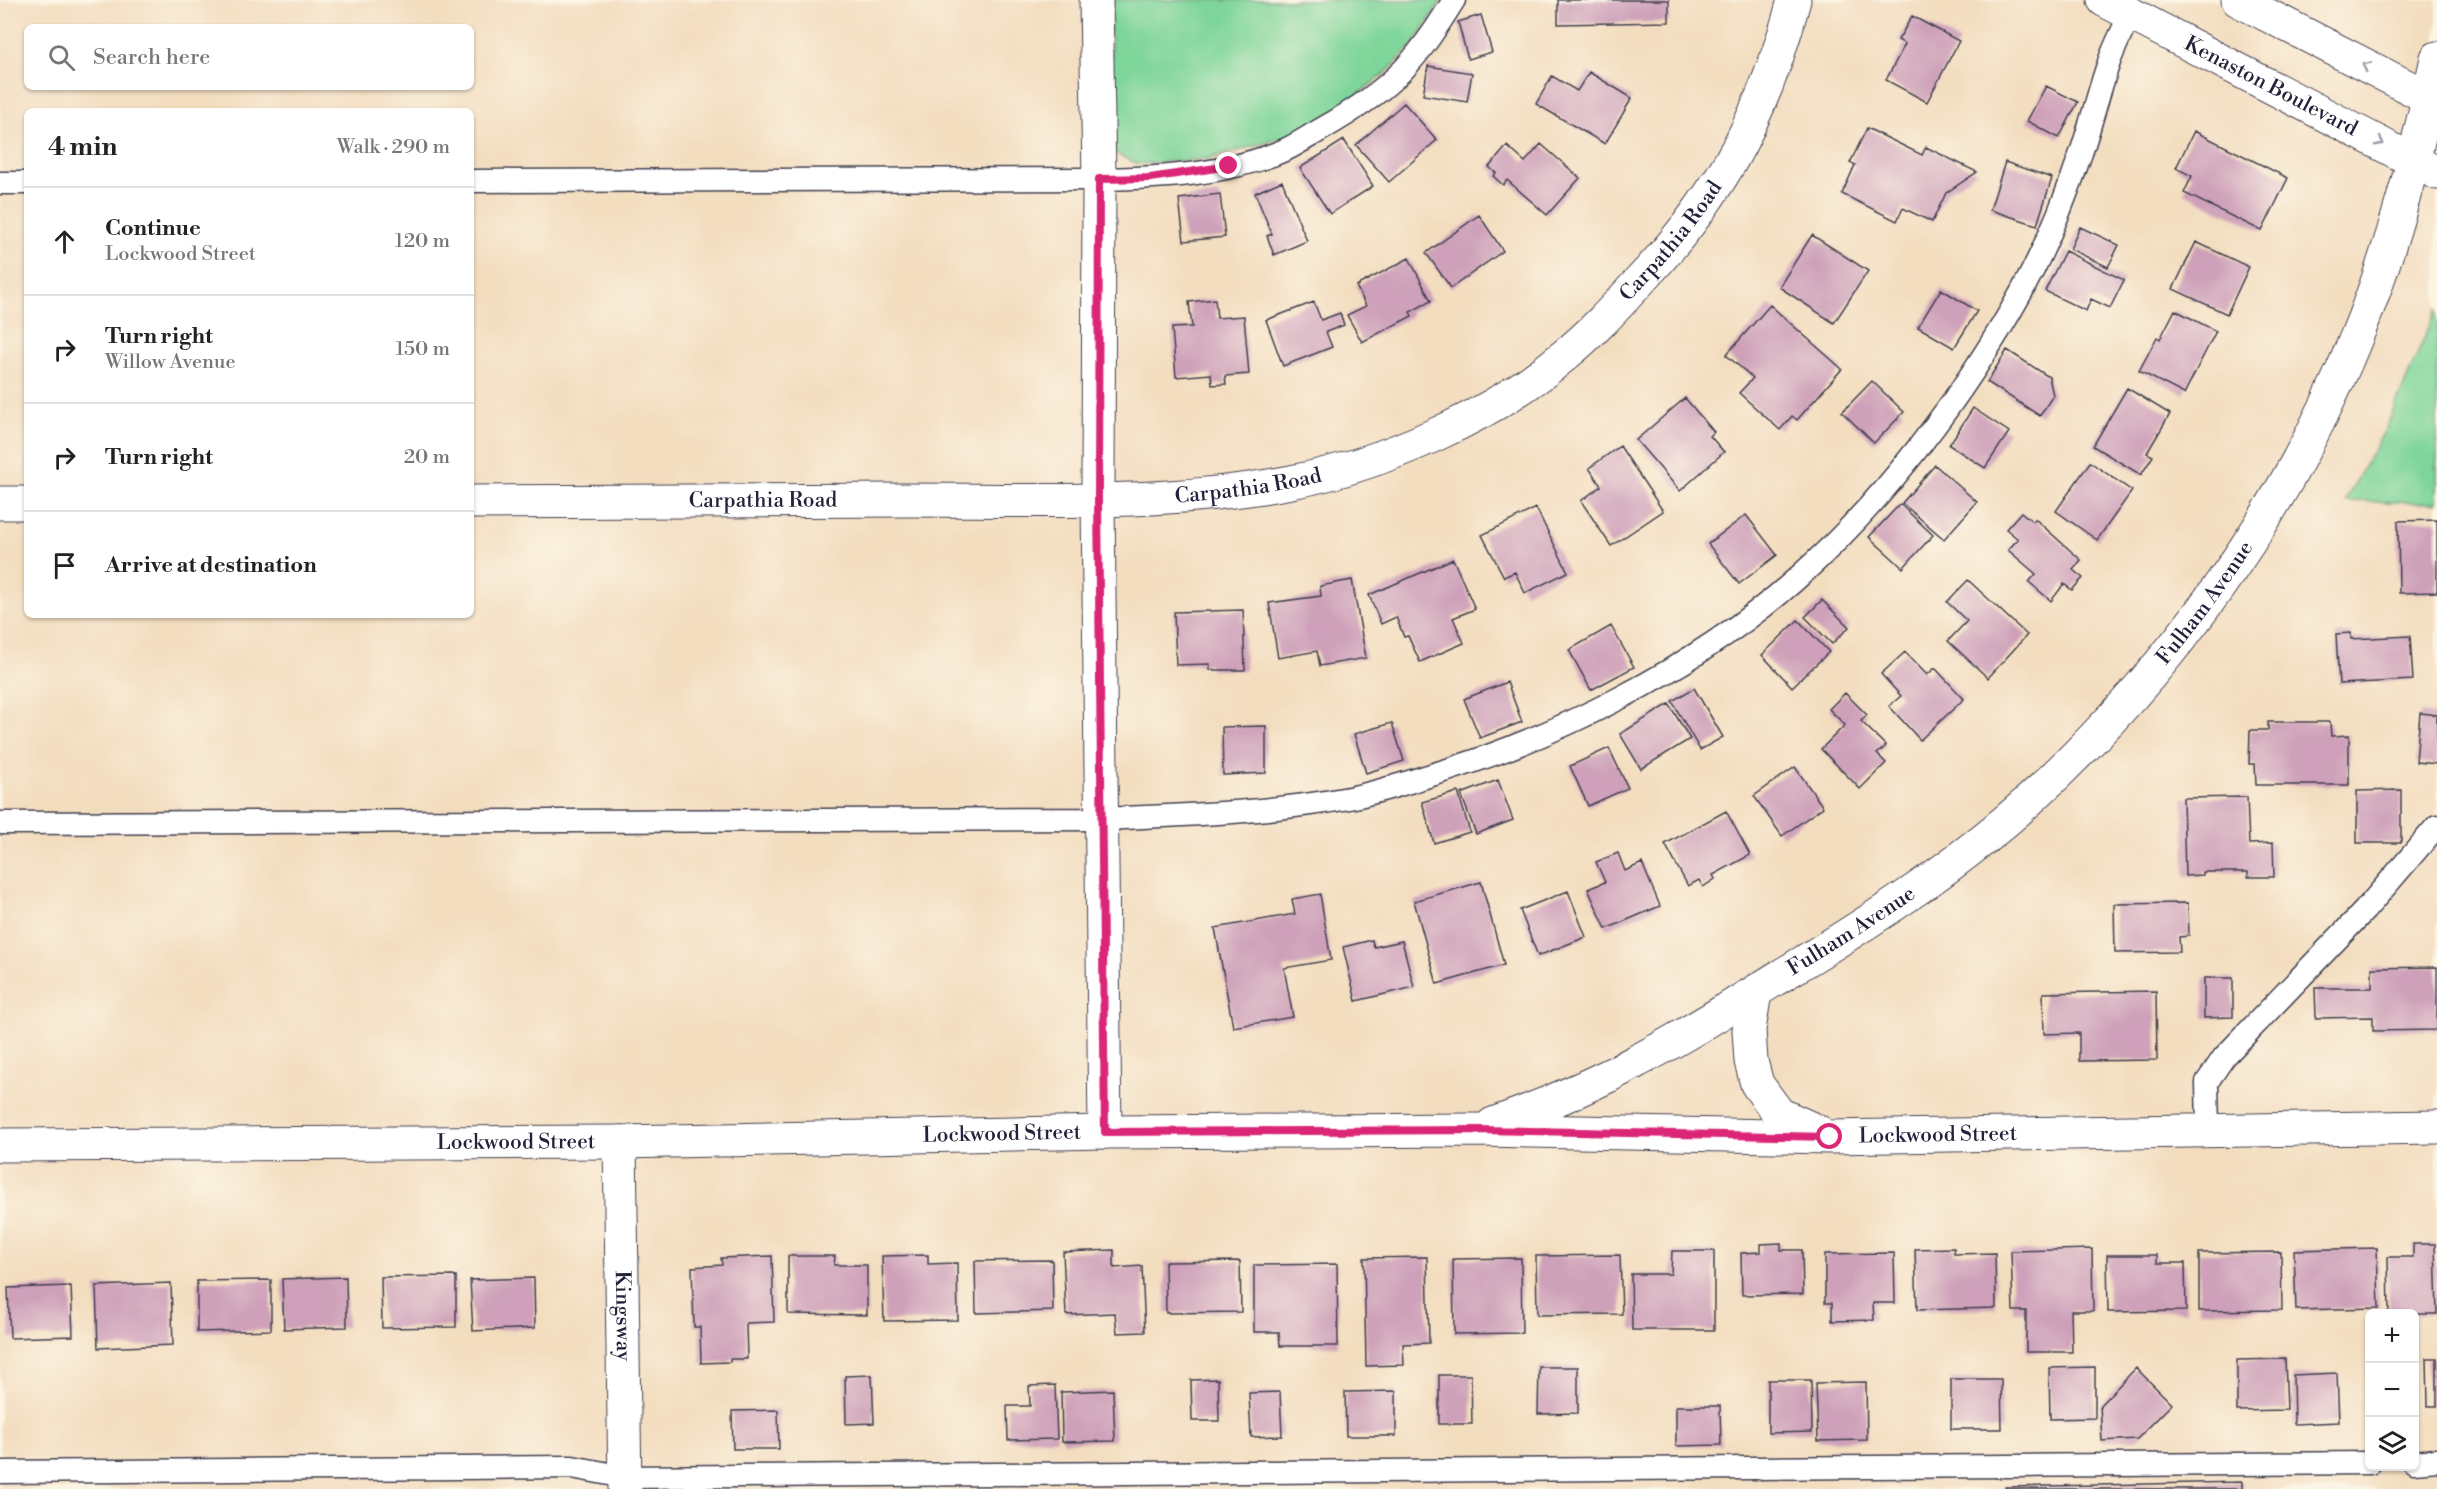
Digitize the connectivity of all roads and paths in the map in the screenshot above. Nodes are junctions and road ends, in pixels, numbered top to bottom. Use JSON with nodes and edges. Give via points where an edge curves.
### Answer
{"nodes":[{"id":1,"x":1096,"y":0,"type":"edge"},
{"id":2,"x":1454,"y":0,"type":"edge"},
{"id":3,"x":1794,"y":0,"type":"edge"},
{"id":4,"x":2238,"y":0,"type":"edge"},
{"id":5,"x":2118,"y":6,"type":"edge"},
{"id":6,"x":2437,"y":58,"type":"edge"},
{"id":7,"x":2433,"y":100,"type":"edge"},
{"id":8,"x":2425,"y":166,"type":"edge"},
{"id":9,"x":1099,"y":179,"type":"junction"},
{"id":10,"x":474,"y":181,"type":"edge"},
{"id":11,"x":0,"y":183,"type":"edge"},
{"id":12,"x":24,"y":183,"type":"edge"},
{"id":13,"x":1098,"y":500,"type":"junction"},
{"id":14,"x":474,"y":502,"type":"edge"},
{"id":15,"x":0,"y":503,"type":"edge"},
{"id":16,"x":24,"y":503,"type":"edge"},
{"id":17,"x":1101,"y":819,"type":"junction"},
{"id":18,"x":0,"y":823,"type":"edge"},
{"id":19,"x":2437,"y":826,"type":"edge"},
{"id":20,"x":1755,"y":992,"type":"junction"},
{"id":21,"x":2437,"y":1127,"type":"edge"},
{"id":22,"x":1477,"y":1130,"type":"junction"},
{"id":23,"x":2208,"y":1131,"type":"junction"},
{"id":24,"x":1105,"y":1132,"type":"junction"},
{"id":25,"x":1830,"y":1137,"type":"junction"},
{"id":26,"x":620,"y":1142,"type":"junction"},
{"id":27,"x":0,"y":1145,"type":"edge"},
{"id":28,"x":2437,"y":1460,"type":"edge"},
{"id":29,"x":2419,"y":1462,"type":"edge"},
{"id":30,"x":2365,"y":1463,"type":"edge"},
{"id":31,"x":0,"y":1472,"type":"edge"},
{"id":32,"x":625,"y":1483,"type":"edge"}],
"edges":[{"from":1,"to":9,"type":"street"},
{"from":2,"to":9,"type":"lane","via":[[1430,37],[1375,96],[1287,149],[1191,174]]},
{"from":3,"to":13,"type":"street","name":"Carpathia Road","via":[[1753,117],[1712,190],[1656,264],[1562,358],[1523,386],[1457,423],[1362,464],[1289,483],[1165,498]]},
{"from":7,"to":4,"type":"street","one_way":true},
{"from":5,"to":8,"type":"street","name":"Kenaston Boulevard","one_way":true},
{"from":5,"to":17,"type":"lane","via":[[2109,61],[2082,150],[2059,214],[2023,289],[1962,388],[1908,460],[1794,581],[1683,660],[1622,696],[1519,746],[1352,797],[1275,809]]},
{"from":6,"to":7,"type":"street","name":"Fulham Avenue"},
{"from":7,"to":8,"type":"street","name":"Fulham Avenue"},
{"from":8,"to":20,"type":"street","name":"Fulham Avenue","via":[[2357,336],[2314,430],[2225,578],[2154,672],[2022,807],[1902,900]]},
{"from":9,"to":10,"type":"lane"},
{"from":9,"to":13,"type":"street"},
{"from":11,"to":12,"type":"lane"},
{"from":13,"to":14,"type":"street","name":"Carpathia Road"},
{"from":13,"to":17,"type":"street"},
{"from":15,"to":16,"type":"street"},
{"from":17,"to":18,"type":"lane"},
{"from":17,"to":24,"type":"street"},
{"from":19,"to":23,"type":"lane","via":[[2365,910],[2224,1057],[2207,1082]]},
{"from":20,"to":22,"type":"street","name":"Fulham Avenue","via":[[1594,1083]]},
{"from":20,"to":25,"type":"street","via":[[1749,1030],[1757,1084],[1779,1114]]},
{"from":21,"to":23,"type":"street","name":"Lockwood Street"},
{"from":22,"to":24,"type":"street","name":"Lockwood Street"},
{"from":22,"to":25,"type":"street","name":"Lockwood Street"},
{"from":23,"to":25,"type":"street","name":"Lockwood Street"},
{"from":24,"to":26,"type":"street","name":"Lockwood Street"},
{"from":26,"to":27,"type":"street","name":"Lockwood Street"},
{"from":26,"to":32,"type":"street","name":"Kingsway"},
{"from":28,"to":29,"type":"lane"},
{"from":30,"to":32,"type":"lane"},
{"from":31,"to":32,"type":"lane","via":[[572,1467]]}]}
